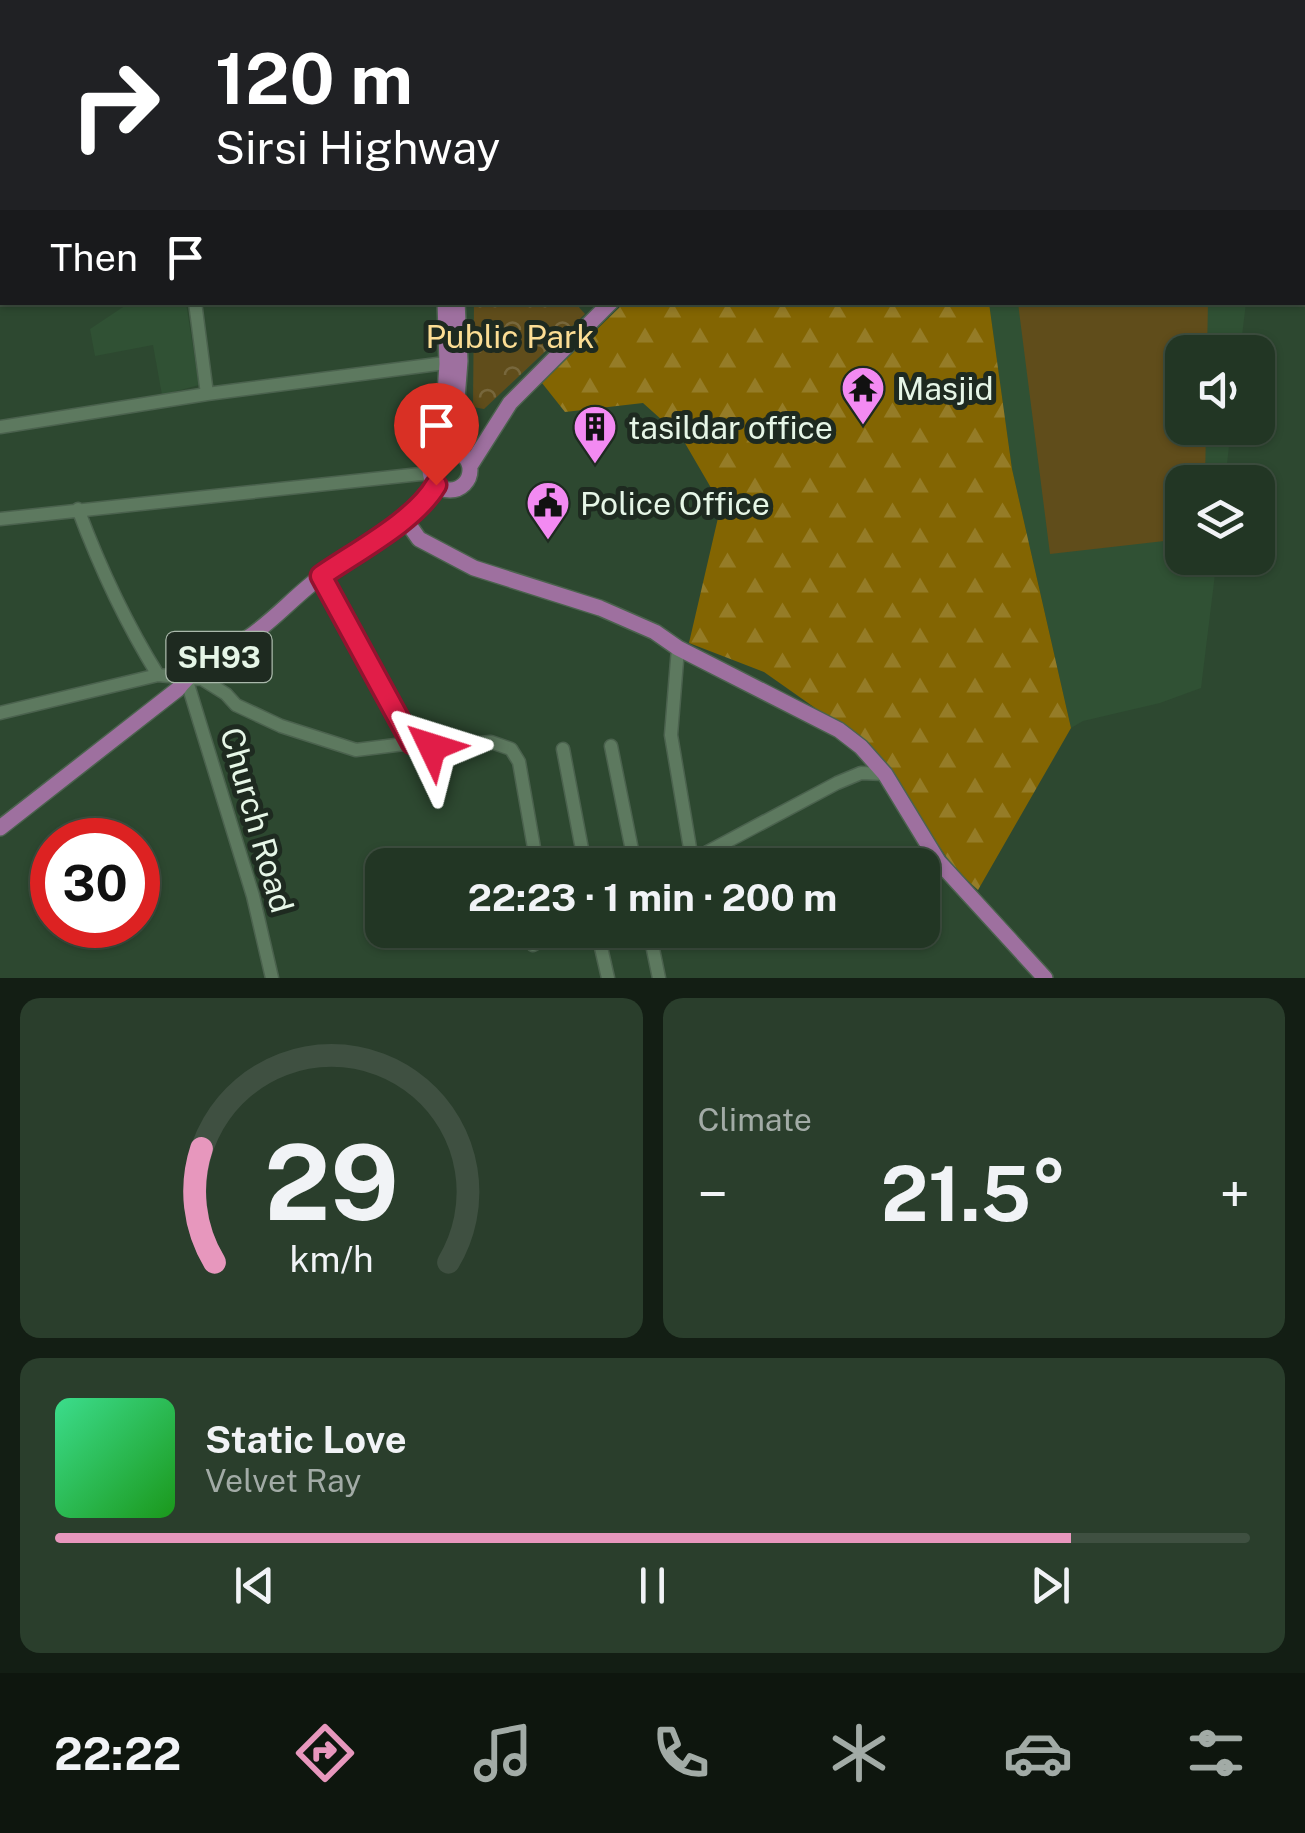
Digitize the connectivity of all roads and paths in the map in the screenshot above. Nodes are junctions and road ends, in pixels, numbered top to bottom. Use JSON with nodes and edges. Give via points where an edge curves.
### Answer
{"nodes":[{"id":1,"x":194,"y":305,"type":"edge"},
{"id":2,"x":445,"y":305,"type":"edge"},
{"id":3,"x":457,"y":305,"type":"edge"},
{"id":4,"x":608,"y":305,"type":"edge"},
{"id":5,"x":453,"y":362,"type":"junction"},
{"id":6,"x":206,"y":394,"type":"junction"},
{"id":7,"x":0,"y":427,"type":"edge"},
{"id":8,"x":447,"y":451,"type":"junction"},
{"id":9,"x":470,"y":466,"type":"junction"},
{"id":10,"x":433,"y":479,"type":"junction"},
{"id":11,"x":78,"y":509,"type":"junction"},
{"id":12,"x":0,"y":519,"type":"edge"},
{"id":13,"x":405,"y":519,"type":"junction"},
{"id":14,"x":321,"y":576,"type":"junction"},
{"id":15,"x":678,"y":648,"type":"junction"},
{"id":16,"x":158,"y":675,"type":"junction"},
{"id":17,"x":186,"y":678,"type":"junction"},
{"id":18,"x":0,"y":713,"type":"edge"},
{"id":19,"x":412,"y":743,"type":"junction"},
{"id":20,"x":611,"y":746,"type":"dead end"},
{"id":21,"x":563,"y":750,"type":"dead end"},
{"id":22,"x":885,"y":774,"type":"junction"},
{"id":23,"x":0,"y":828,"type":"edge"},
{"id":24,"x":534,"y":848,"type":"edge"},
{"id":25,"x":582,"y":848,"type":"edge"},
{"id":26,"x":632,"y":848,"type":"edge"},
{"id":27,"x":685,"y":848,"type":"edge"},
{"id":28,"x":714,"y":848,"type":"edge"},
{"id":29,"x":602,"y":948,"type":"edge"},
{"id":30,"x":652,"y":948,"type":"edge"},
{"id":31,"x":272,"y":978,"type":"edge"},
{"id":32,"x":608,"y":978,"type":"edge"},
{"id":33,"x":658,"y":978,"type":"edge"},
{"id":34,"x":1045,"y":978,"type":"edge"}],
"edges":[{"from":1,"to":6,"type":"street"},
{"from":2,"to":5,"type":"main road"},
{"from":3,"to":5,"type":"main road"},
{"from":4,"to":9,"type":"main road","via":[[510,403]]},
{"from":5,"to":6,"type":"street"},
{"from":5,"to":8,"type":"main road"},
{"from":6,"to":7,"type":"street"},
{"from":8,"to":9,"type":"main road","via":[[464,455]]},
{"from":8,"to":10,"type":"main road","via":[[432,460]]},
{"from":9,"to":10,"type":"main road","via":[[460,487],[448,490]]},
{"from":10,"to":11,"type":"street"},
{"from":10,"to":13,"type":"main road","number":"SH93","via":[[427,501]]},
{"from":11,"to":12,"type":"street"},
{"from":11,"to":16,"type":"street","via":[[121,611]]},
{"from":13,"to":14,"type":"main road","number":"SH93"},
{"from":13,"to":15,"type":"main road","via":[[419,539],[474,568],[600,608]]},
{"from":14,"to":17,"type":"main road","number":"SH93","via":[[250,637]]},
{"from":14,"to":19,"type":"street"},
{"from":15,"to":22,"type":"main road","via":[[839,730]]},
{"from":15,"to":27,"type":"street","via":[[671,735]]},
{"from":16,"to":17,"type":"street"},
{"from":16,"to":18,"type":"street"},
{"from":17,"to":19,"type":"street","via":[[202,679],[236,706],[281,726],[356,750]]},
{"from":17,"to":23,"type":"main road","number":"SH93"},
{"from":17,"to":31,"type":"street","name":"Church Road"},
{"from":19,"to":24,"type":"street","via":[[491,742],[512,749]]},
{"from":20,"to":26,"type":"street"},
{"from":21,"to":25,"type":"street"},
{"from":22,"to":28,"type":"street","via":[[861,773],[837,783]]},
{"from":22,"to":34,"type":"main road","via":[[938,861]]},
{"from":29,"to":32,"type":"street"},
{"from":30,"to":33,"type":"street"}]}
